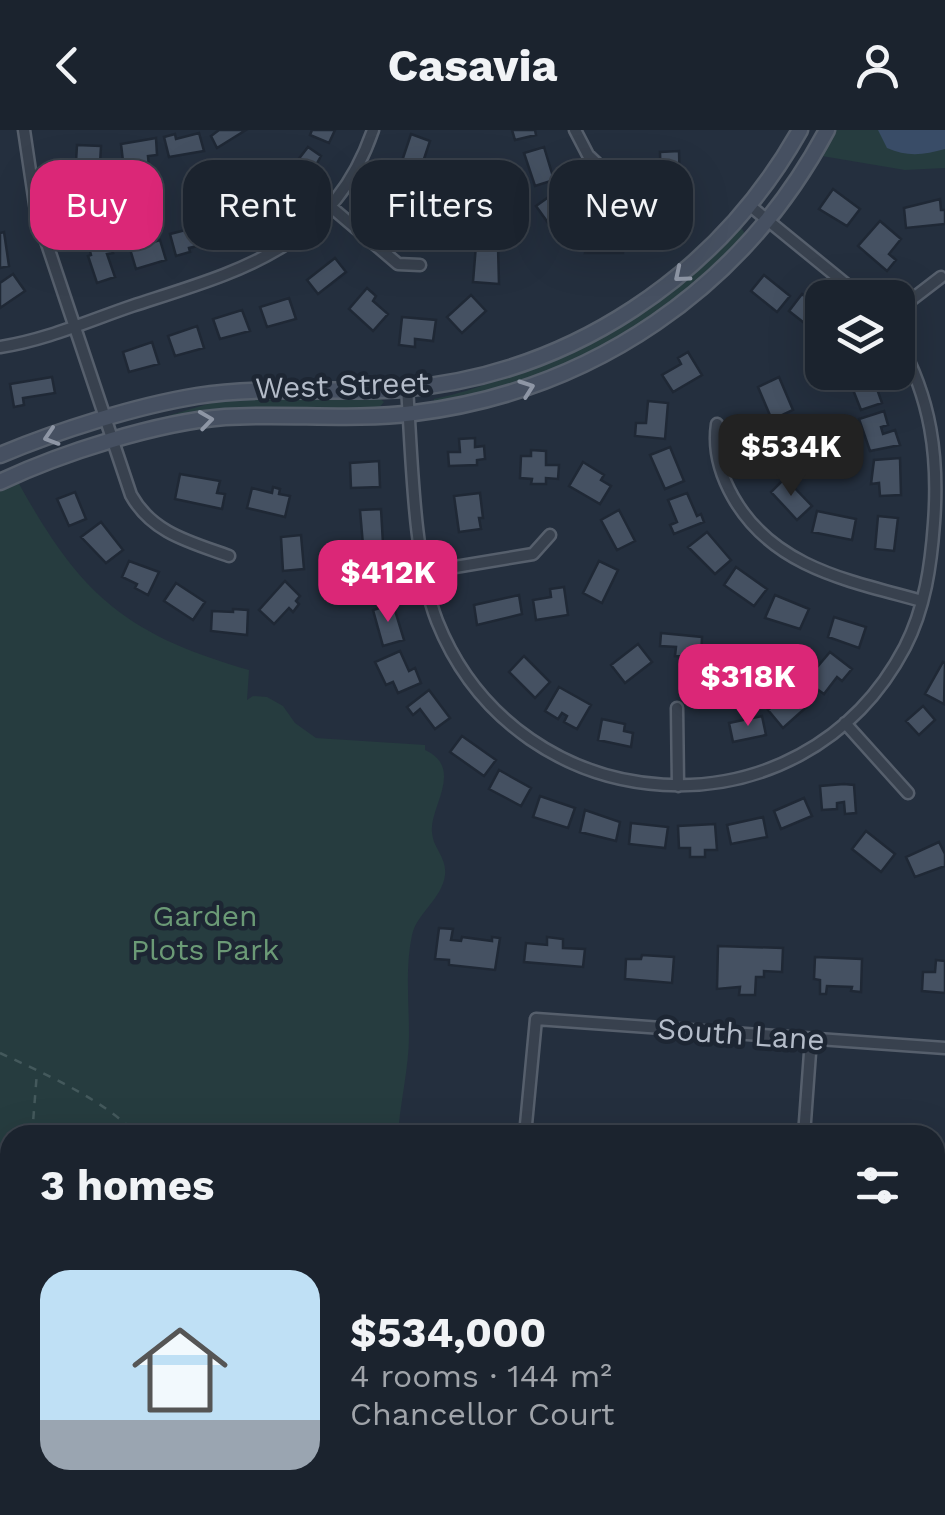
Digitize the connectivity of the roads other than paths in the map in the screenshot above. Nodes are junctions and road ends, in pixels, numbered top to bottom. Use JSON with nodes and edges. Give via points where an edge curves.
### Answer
{"nodes":[{"id":1,"x":24,"y":130,"type":"edge"},
{"id":2,"x":373,"y":130,"type":"edge"},
{"id":3,"x":575,"y":130,"type":"edge"},
{"id":4,"x":800,"y":130,"type":"edge"},
{"id":5,"x":827,"y":130,"type":"edge"},
{"id":6,"x":592,"y":160,"type":"edge"},
{"id":7,"x":749,"y":206,"type":"junction"},
{"id":8,"x":331,"y":207,"type":"joint"},
{"id":9,"x":769,"y":221,"type":"junction"},
{"id":10,"x":278,"y":250,"type":"edge"},
{"id":11,"x":420,"y":266,"type":"dead end"},
{"id":12,"x":941,"y":277,"type":"dead end"},
{"id":13,"x":841,"y":280,"type":"edge"},
{"id":14,"x":915,"y":297,"type":"edge"},
{"id":15,"x":73,"y":327,"type":"junction"},
{"id":16,"x":0,"y":347,"type":"edge"},
{"id":17,"x":915,"y":378,"type":"edge"},
{"id":18,"x":407,"y":388,"type":"junction"},
{"id":19,"x":409,"y":414,"type":"junction"},
{"id":20,"x":103,"y":420,"type":"junction"},
{"id":21,"x":718,"y":424,"type":"dead end"},
{"id":22,"x":111,"y":442,"type":"junction"},
{"id":23,"x":0,"y":455,"type":"edge"},
{"id":24,"x":0,"y":482,"type":"edge"},
{"id":25,"x":550,"y":534,"type":"dead end"},
{"id":26,"x":229,"y":556,"type":"dead end"},
{"id":27,"x":424,"y":572,"type":"junction"},
{"id":28,"x":922,"y":601,"type":"junction"},
{"id":29,"x":677,"y":708,"type":"dead end"},
{"id":30,"x":846,"y":723,"type":"junction"},
{"id":31,"x":678,"y":786,"type":"junction"},
{"id":32,"x":908,"y":793,"type":"dead end"},
{"id":33,"x":811,"y":1039,"type":"junction"},
{"id":34,"x":945,"y":1048,"type":"edge"},
{"id":35,"x":526,"y":1125,"type":"edge"},
{"id":36,"x":805,"y":1125,"type":"edge"}],
"edges":[{"from":1,"to":15,"type":"street","via":[[36,211]]},
{"from":2,"to":8,"type":"street"},
{"from":3,"to":6,"type":"street"},
{"from":4,"to":7,"type":"street","name":"West Street"},
{"from":5,"to":9,"type":"street","name":"West Street"},
{"from":7,"to":9,"type":"street"},
{"from":7,"to":18,"type":"street","name":"West Street","one_way":true,"via":[[668,286],[586,338],[501,371]]},
{"from":8,"to":11,"type":"street","via":[[398,264]]},
{"from":9,"to":13,"type":"street"},
{"from":19,"to":9,"type":"street","name":"West Street","one_way":true,"via":[[521,391],[626,344],[696,294]]},
{"from":10,"to":15,"type":"street","via":[[258,263]]},
{"from":12,"to":14,"type":"street"},
{"from":15,"to":16,"type":"street"},
{"from":15,"to":20,"type":"street"},
{"from":17,"to":28,"type":"street","via":[[936,450],[931,565]]},
{"from":18,"to":19,"type":"street"},
{"from":18,"to":20,"type":"street","name":"West Street","via":[[221,393]]},
{"from":22,"to":19,"type":"street","name":"West Street","one_way":true,"via":[[219,418]]},
{"from":19,"to":27,"type":"street"},
{"from":20,"to":22,"type":"street"},
{"from":20,"to":23,"type":"street","name":"West Street","one_way":true},
{"from":21,"to":28,"type":"street","via":[[715,447],[729,489],[742,514],[774,547],[808,567]]},
{"from":22,"to":24,"type":"street","name":"West Street"},
{"from":22,"to":26,"type":"street","via":[[130,495],[149,520]]},
{"from":25,"to":27,"type":"street","via":[[533,554]]},
{"from":27,"to":31,"type":"street","via":[[454,658],[516,730],[594,773]]},
{"from":28,"to":30,"type":"street","via":[[896,663]]},
{"from":29,"to":31,"type":"street"},
{"from":30,"to":31,"type":"street","via":[[772,768]]},
{"from":30,"to":32,"type":"street"},
{"from":33,"to":34,"type":"street","name":"South Lane"},
{"from":33,"to":35,"type":"street","name":"South Lane","via":[[536,1019]]},
{"from":33,"to":36,"type":"street"}]}
